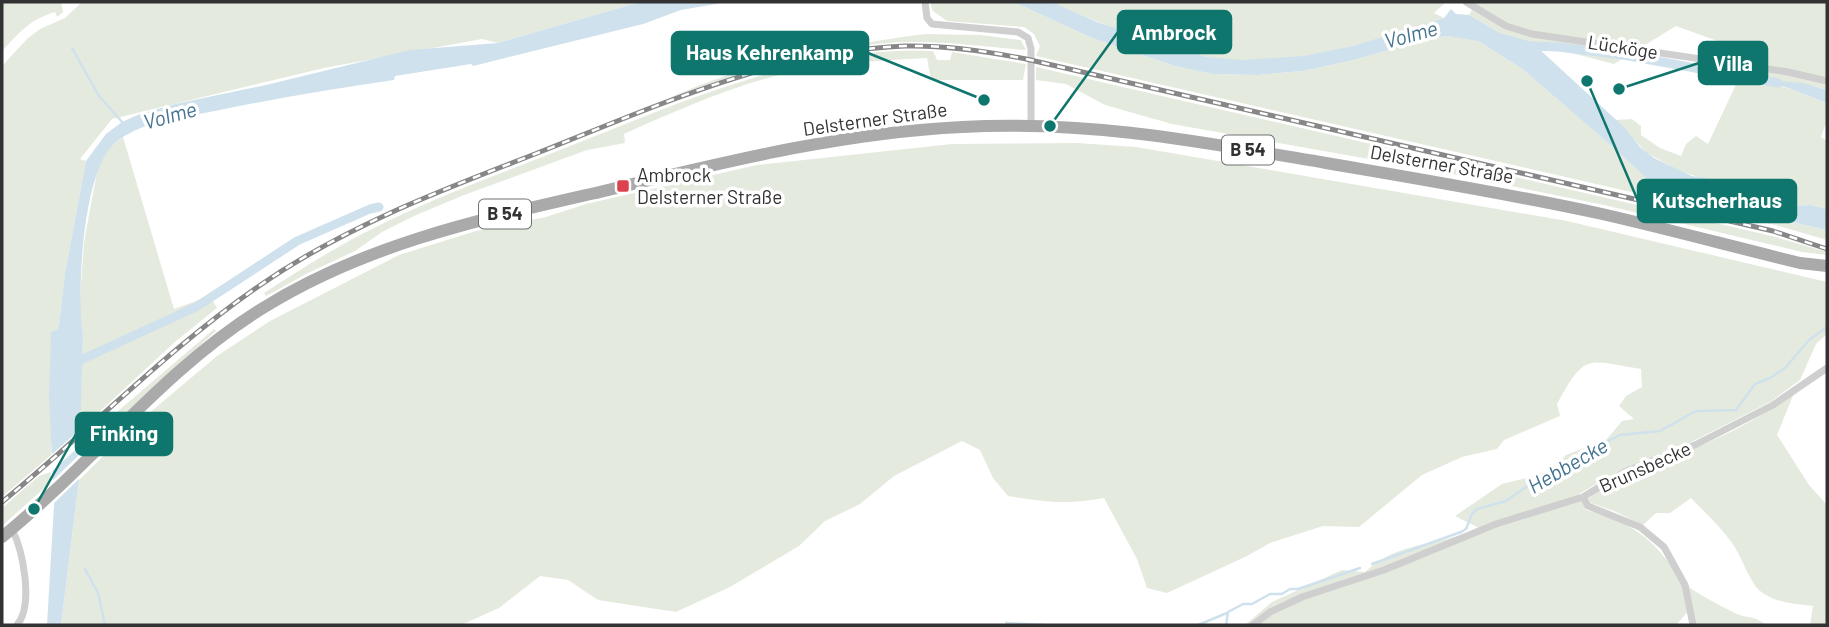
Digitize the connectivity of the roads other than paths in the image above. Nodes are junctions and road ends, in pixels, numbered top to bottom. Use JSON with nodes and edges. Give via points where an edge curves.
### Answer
{"nodes":[{"id":1,"x":925,"y":2,"type":"edge"},
{"id":2,"x":1466,"y":2,"type":"edge"},
{"id":3,"x":1827,"y":81,"type":"edge"},
{"id":4,"x":1031,"y":126,"type":"junction"},
{"id":5,"x":1827,"y":266,"type":"edge"},
{"id":6,"x":1827,"y":368,"type":"edge"},
{"id":7,"x":1583,"y":497,"type":"junction"},
{"id":8,"x":7,"y":533,"type":"edge"},
{"id":9,"x":18,"y":625,"type":"edge"},
{"id":10,"x":1253,"y":625,"type":"edge"},
{"id":11,"x":1693,"y":625,"type":"edge"}],
"edges":[{"from":1,"to":4,"type":"street","via":[[932,24],[1018,32],[1028,38]]},
{"from":2,"to":3,"type":"street","name":"Lücköge","via":[[1506,26],[1532,34]]},
{"from":4,"to":5,"type":"main road","name":"Delsterner Straße","number":"B 54","via":[[1148,133],[1464,187]]},
{"from":4,"to":8,"type":"main road","name":"Delsterner Straße","number":"B 54","via":[[902,132],[788,150],[484,219],[357,259],[305,283],[236,326],[186,366]]},
{"from":6,"to":7,"type":"street","name":"Brunsbecke","via":[[1773,405],[1695,445],[1624,472]]},
{"from":7,"to":10,"type":"street","via":[[1496,524],[1384,570],[1302,597]]},
{"from":7,"to":11,"type":"street","name":"Brunsbecke","via":[[1588,506],[1640,527],[1664,547],[1685,585]]},
{"from":8,"to":9,"type":"street","via":[[19,543],[25,580],[24,614]]}]}
